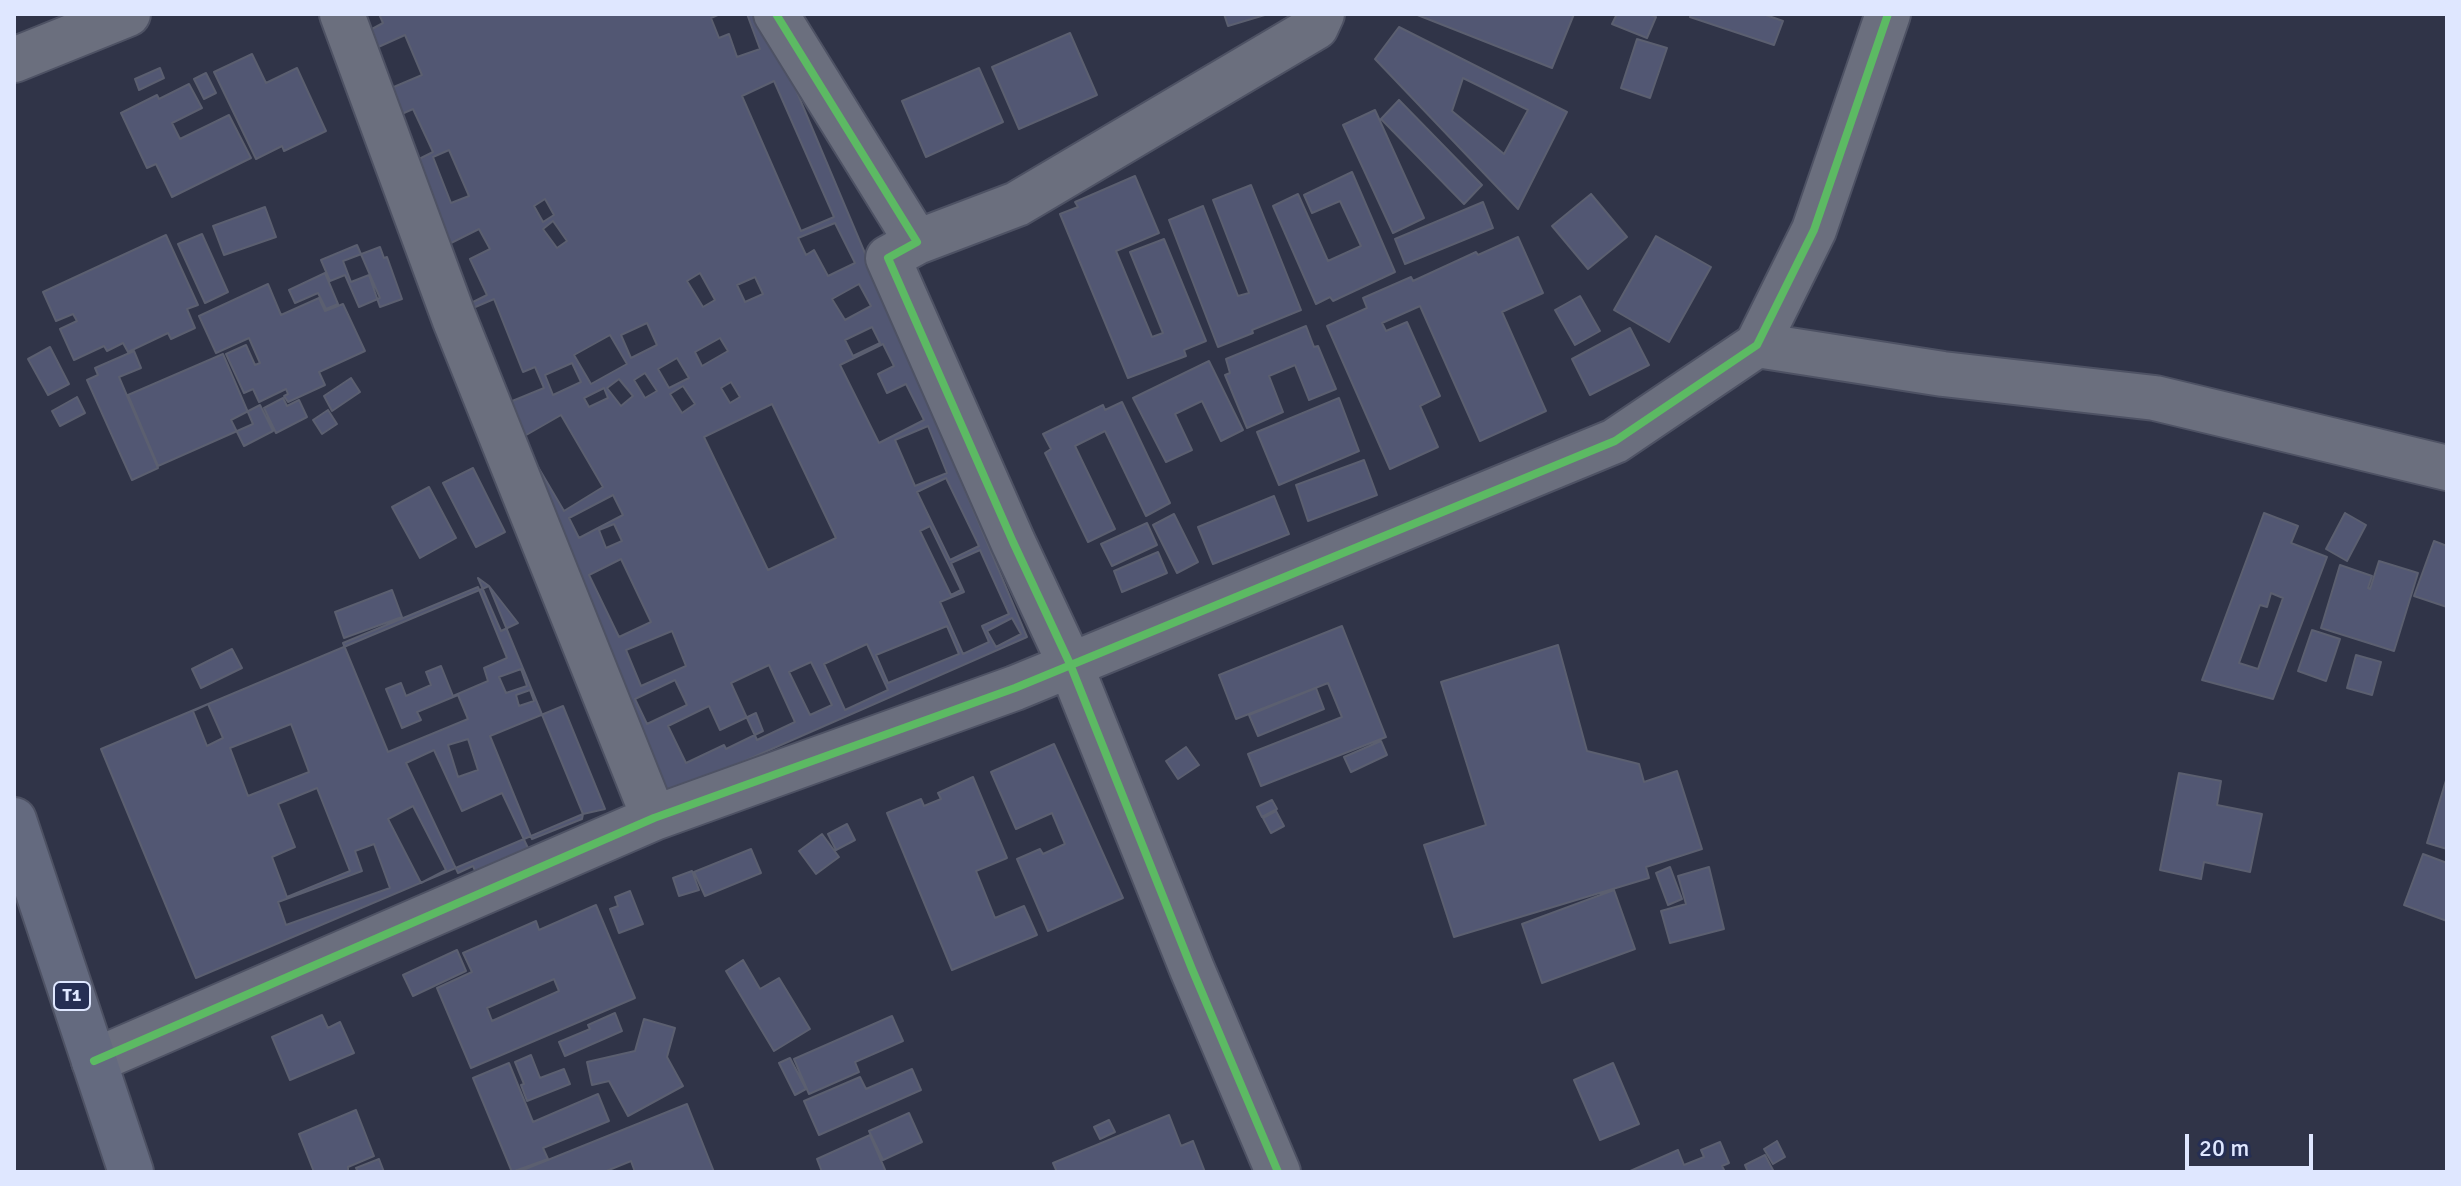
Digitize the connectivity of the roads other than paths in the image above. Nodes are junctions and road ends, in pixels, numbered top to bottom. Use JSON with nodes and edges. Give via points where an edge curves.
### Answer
{"nodes":[{"id":1,"x":128,"y":14,"type":"edge"},
{"id":2,"x":342,"y":14,"type":"edge"},
{"id":3,"x":776,"y":14,"type":"edge"},
{"id":4,"x":1322,"y":14,"type":"edge"},
{"id":5,"x":1888,"y":14,"type":"edge"},
{"id":6,"x":14,"y":60,"type":"edge"},
{"id":7,"x":917,"y":242,"type":"junction"},
{"id":8,"x":1757,"y":345,"type":"junction"},
{"id":9,"x":2447,"y":468,"type":"edge"},
{"id":10,"x":1070,"y":664,"type":"junction"},
{"id":11,"x":654,"y":818,"type":"junction"},
{"id":12,"x":14,"y":820,"type":"edge"},
{"id":13,"x":94,"y":1061,"type":"junction"},
{"id":14,"x":131,"y":1172,"type":"edge"},
{"id":15,"x":1278,"y":1172,"type":"edge"}],
"edges":[{"from":1,"to":6,"type":"street"},
{"from":2,"to":11,"type":"street","via":[[454,318]]},
{"from":3,"to":7,"type":"street"},
{"from":4,"to":7,"type":"street","via":[[1316,27],[1017,204]]},
{"from":5,"to":8,"type":"street","via":[[1814,230]]},
{"from":7,"to":10,"type":"street","via":[[888,258]]},
{"from":8,"to":9,"type":"street","via":[[1943,374],[2155,398]]},
{"from":8,"to":10,"type":"street","via":[[1615,441]]},
{"from":10,"to":11,"type":"street"},
{"from":10,"to":15,"type":"street"},
{"from":11,"to":13,"type":"street"},
{"from":12,"to":13,"type":"highway","number":"T1"},
{"from":13,"to":14,"type":"highway","number":"T1"}]}
